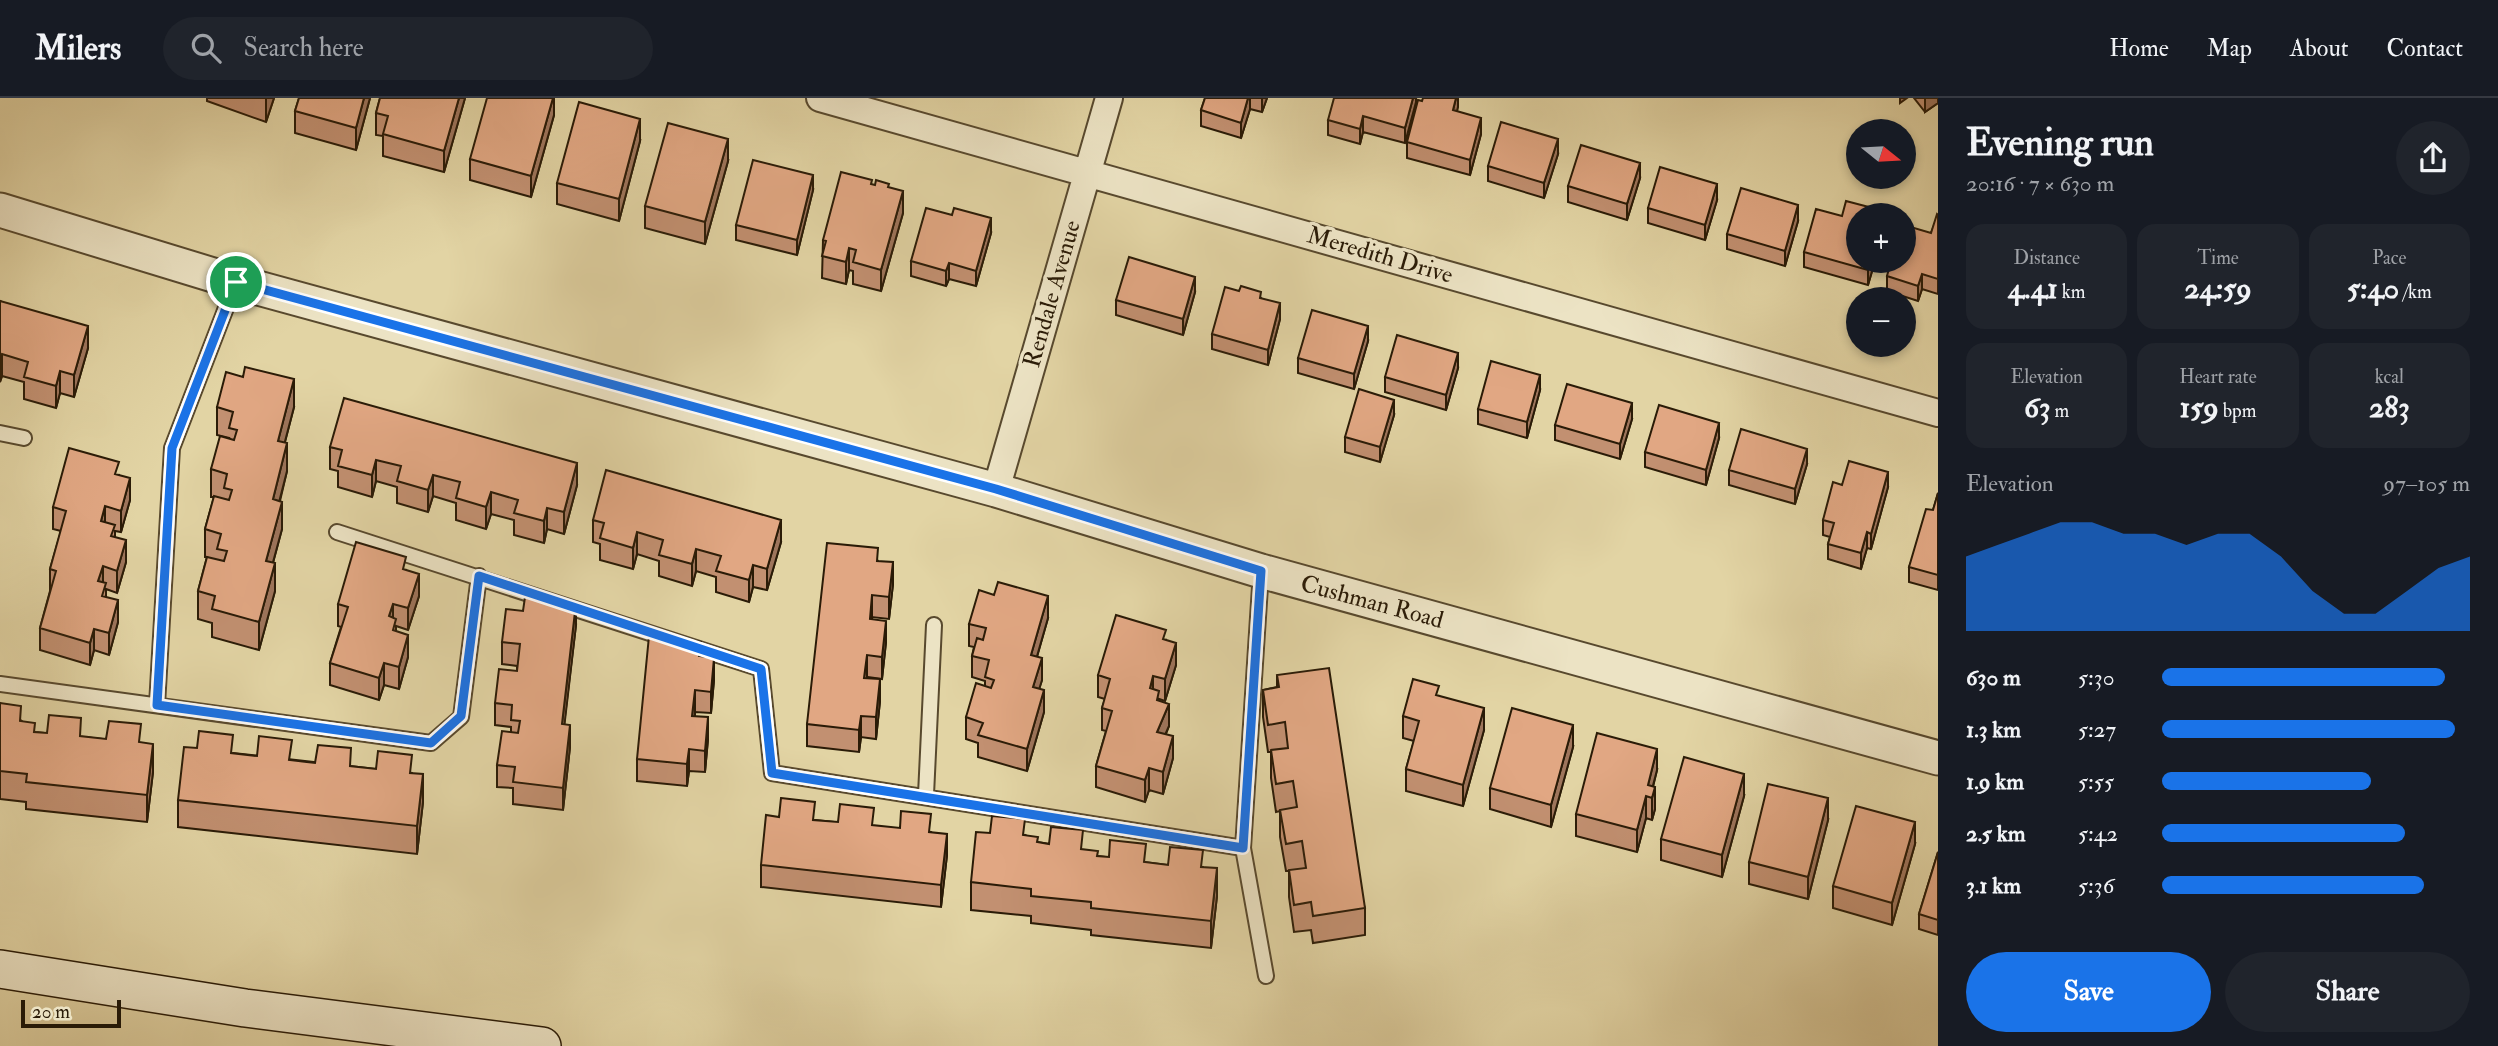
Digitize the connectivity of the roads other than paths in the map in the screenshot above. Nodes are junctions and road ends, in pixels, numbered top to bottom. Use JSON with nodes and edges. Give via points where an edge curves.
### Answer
{"nodes":[{"id":1,"x":820,"y":98,"type":"edge"},
{"id":2,"x":1109,"y":98,"type":"edge"},
{"id":3,"x":1088,"y":172,"type":"junction"},
{"id":4,"x":0,"y":210,"type":"edge"},
{"id":5,"x":236,"y":282,"type":"junction"},
{"id":6,"x":1938,"y":414,"type":"edge"},
{"id":7,"x":0,"y":433,"type":"edge"},
{"id":8,"x":24,"y":438,"type":"dead end"},
{"id":9,"x":996,"y":489,"type":"junction"},
{"id":10,"x":337,"y":532,"type":"dead end"},
{"id":11,"x":1261,"y":571,"type":"junction"},
{"id":12,"x":479,"y":576,"type":"junction"},
{"id":13,"x":933,"y":625,"type":"dead end"},
{"id":14,"x":0,"y":684,"type":"edge"},
{"id":15,"x":157,"y":705,"type":"junction"},
{"id":16,"x":1938,"y":758,"type":"edge"},
{"id":17,"x":926,"y":795,"type":"junction"},
{"id":18,"x":1243,"y":848,"type":"junction"},
{"id":19,"x":0,"y":969,"type":"edge"},
{"id":20,"x":1266,"y":976,"type":"dead end"},
{"id":21,"x":542,"y":1046,"type":"edge"}],
"edges":[{"from":1,"to":3,"type":"street","name":"Meredith Drive"},
{"from":2,"to":3,"type":"street","name":"Rendale Avenue"},
{"from":3,"to":6,"type":"street","name":"Meredith Drive"},
{"from":3,"to":9,"type":"street","name":"Rendale Avenue"},
{"from":4,"to":5,"type":"street","name":"Cushman Road"},
{"from":5,"to":9,"type":"street","name":"Cushman Road"},
{"from":5,"to":15,"type":"lane","via":[[172,448]]},
{"from":7,"to":8,"type":"lane"},
{"from":9,"to":11,"type":"street","name":"Cushman Road"},
{"from":10,"to":12,"type":"lane"},
{"from":11,"to":16,"type":"street","name":"Cushman Road"},
{"from":11,"to":18,"type":"lane"},
{"from":12,"to":15,"type":"lane","via":[[461,716],[431,743]]},
{"from":12,"to":17,"type":"lane","via":[[761,669],[772,773]]},
{"from":13,"to":17,"type":"lane"},
{"from":14,"to":15,"type":"lane"},
{"from":17,"to":18,"type":"lane"},
{"from":18,"to":20,"type":"lane"},
{"from":19,"to":21,"type":"main road","via":[[245,1008]]}]}
